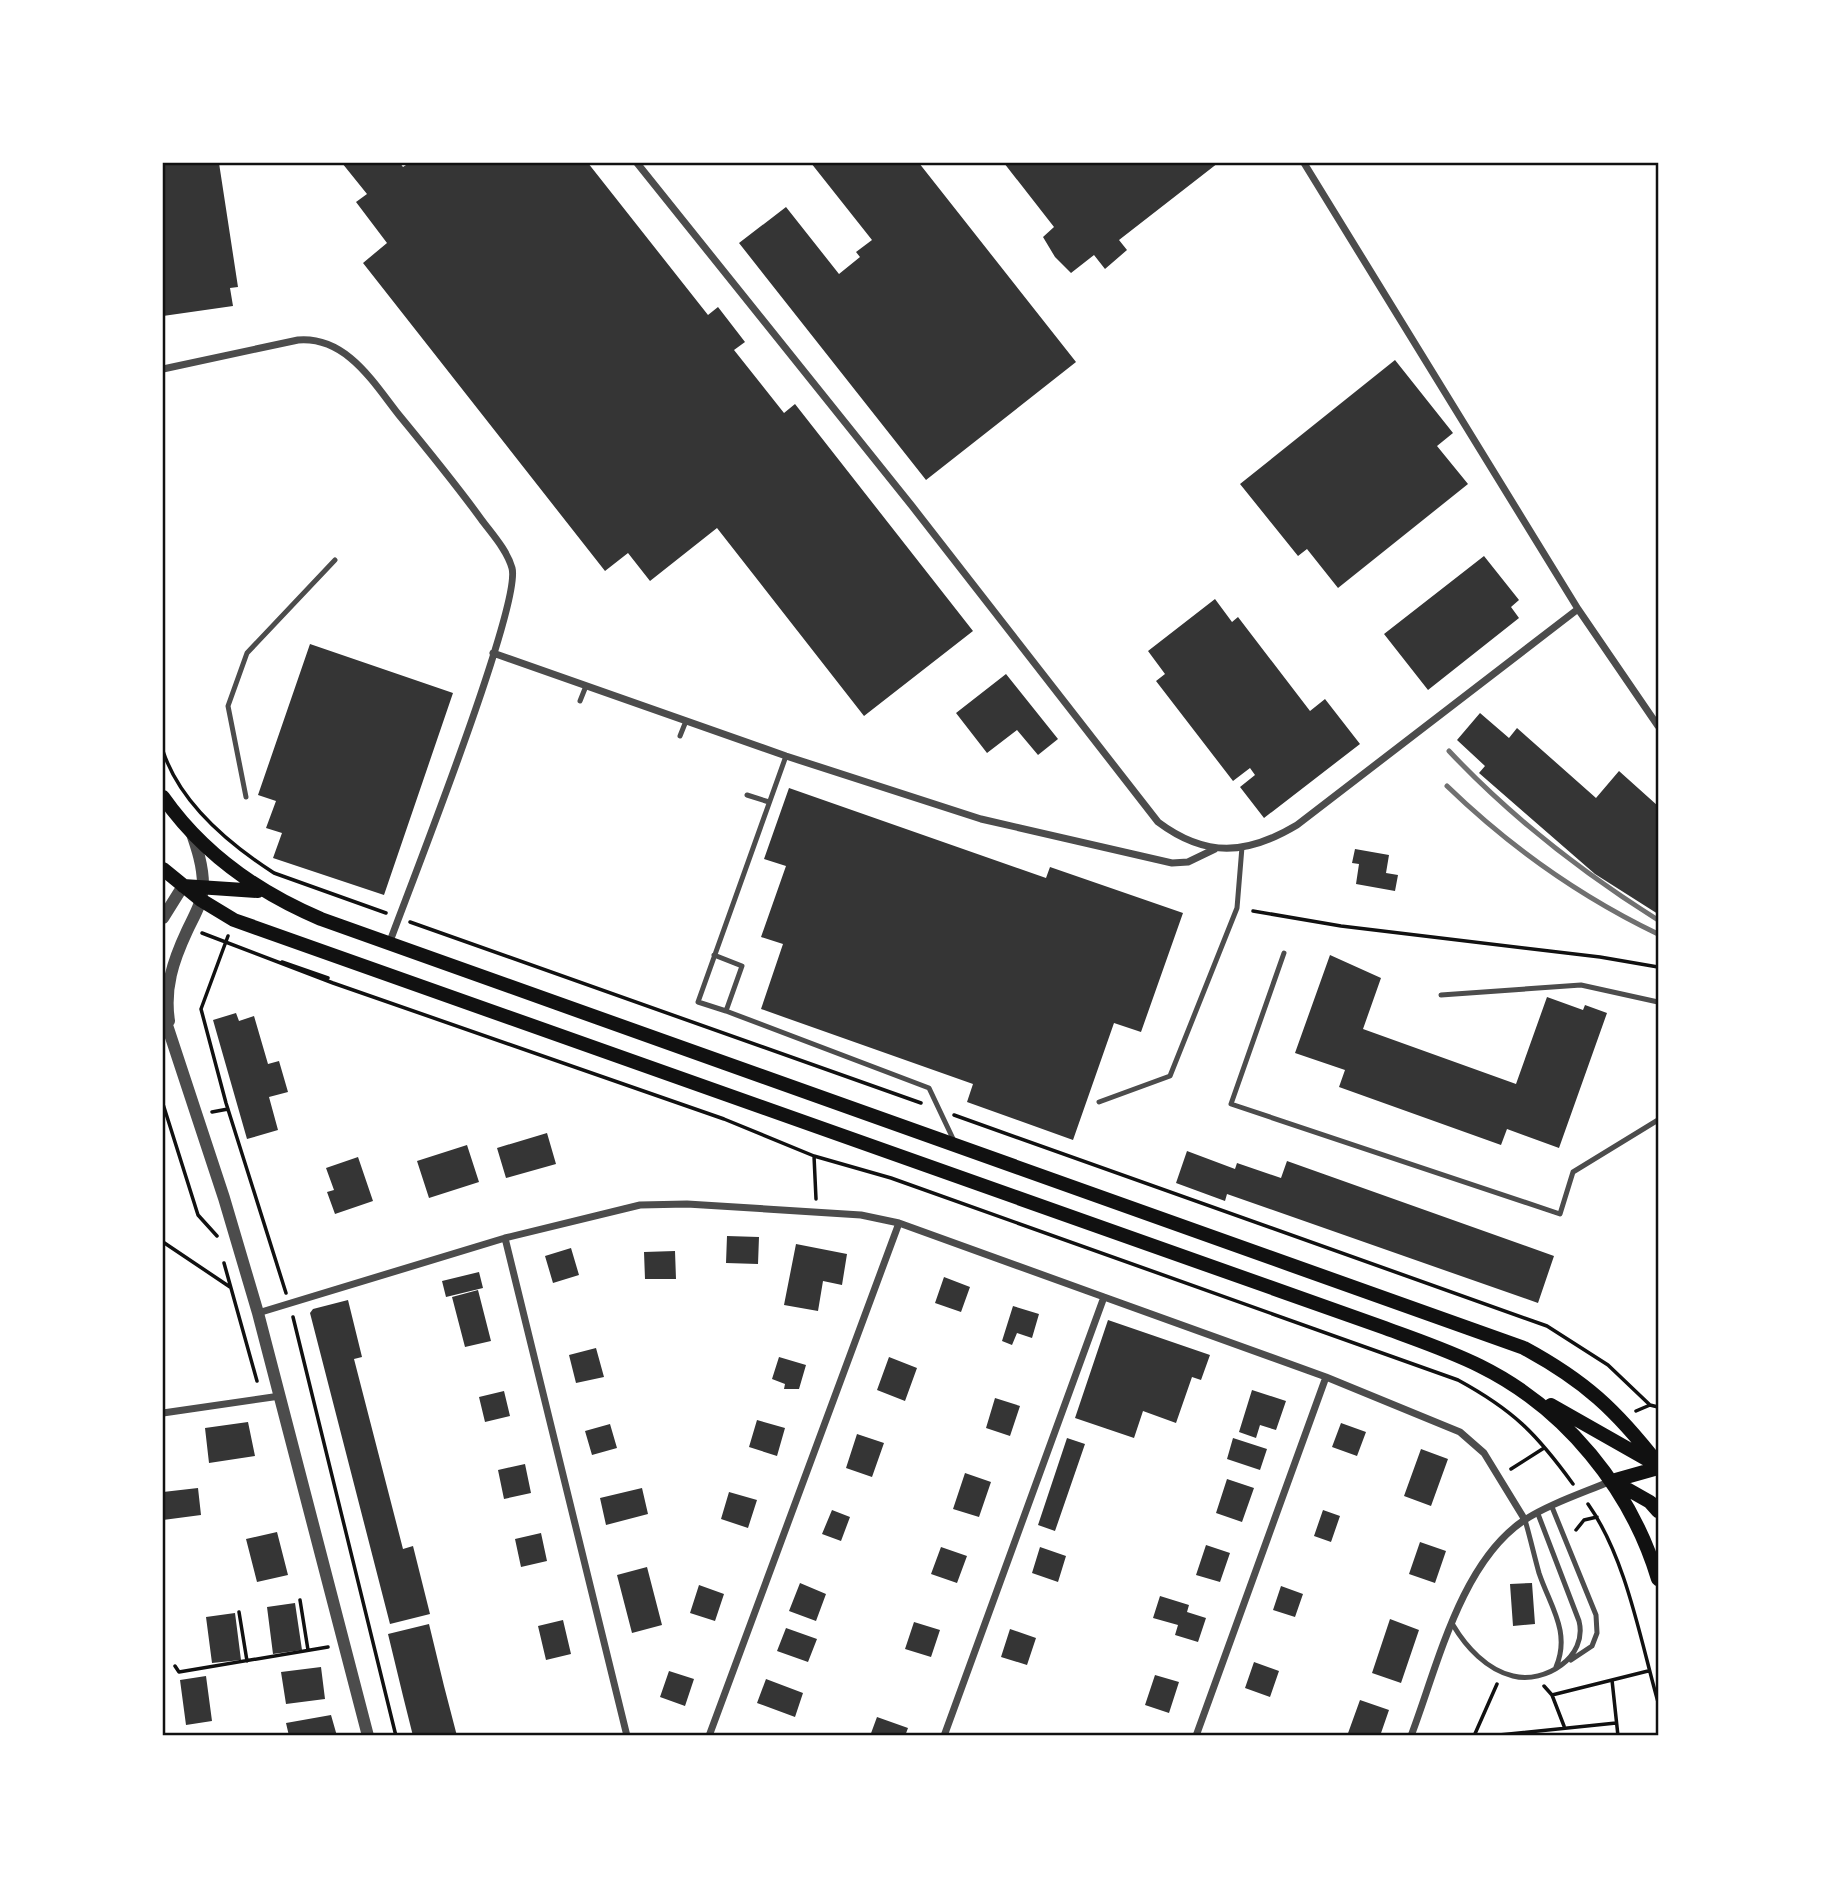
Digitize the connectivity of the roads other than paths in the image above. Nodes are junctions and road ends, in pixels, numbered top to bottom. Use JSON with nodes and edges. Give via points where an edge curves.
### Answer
{"nodes":[{"id":1,"x":637,"y":163,"type":"edge"},
{"id":2,"x":1304,"y":163,"type":"edge"},
{"id":3,"x":163,"y":369,"type":"edge"},
{"id":4,"x":335,"y":559,"type":"dead end"},
{"id":5,"x":1578,"y":609,"type":"junction"},
{"id":6,"x":494,"y":653,"type":"junction"},
{"id":7,"x":586,"y":686,"type":"junction"},
{"id":8,"x":580,"y":701,"type":"dead end"},
{"id":9,"x":686,"y":721,"type":"junction"},
{"id":10,"x":1658,"y":726,"type":"edge"},
{"id":11,"x":680,"y":736,"type":"dead end"},
{"id":12,"x":786,"y":756,"type":"junction"},
{"id":13,"x":747,"y":795,"type":"dead end"},
{"id":14,"x":163,"y":797,"type":"edge"},
{"id":15,"x":246,"y":797,"type":"dead end"},
{"id":16,"x":769,"y":802,"type":"junction"},
{"id":17,"x":190,"y":831,"type":"junction"},
{"id":18,"x":1242,"y":847,"type":"junction"},
{"id":19,"x":1216,"y":849,"type":"junction"},
{"id":20,"x":163,"y":869,"type":"edge"},
{"id":21,"x":183,"y":886,"type":"junction"},
{"id":22,"x":202,"y":892,"type":"junction"},
{"id":23,"x":266,"y":892,"type":"junction"},
{"id":24,"x":163,"y":918,"type":"edge"},
{"id":25,"x":389,"y":944,"type":"junction"},
{"id":26,"x":1284,"y":953,"type":"dead end"},
{"id":27,"x":714,"y":956,"type":"junction"},
{"id":28,"x":1441,"y":995,"type":"dead end"},
{"id":29,"x":1658,"y":1002,"type":"edge"},
{"id":30,"x":726,"y":1011,"type":"junction"},
{"id":31,"x":163,"y":1013,"type":"edge"},
{"id":32,"x":169,"y":1027,"type":"junction"},
{"id":33,"x":1099,"y":1102,"type":"dead end"},
{"id":34,"x":1658,"y":1120,"type":"edge"},
{"id":35,"x":957,"y":1146,"type":"junction"},
{"id":36,"x":899,"y":1223,"type":"junction"},
{"id":37,"x":505,"y":1238,"type":"junction"},
{"id":38,"x":1104,"y":1297,"type":"junction"},
{"id":39,"x":258,"y":1313,"type":"junction"},
{"id":40,"x":1326,"y":1377,"type":"junction"},
{"id":41,"x":1507,"y":1380,"type":"junction"},
{"id":42,"x":280,"y":1396,"type":"junction"},
{"id":43,"x":163,"y":1413,"type":"edge"},
{"id":44,"x":1658,"y":1466,"type":"edge"},
{"id":45,"x":1612,"y":1481,"type":"junction"},
{"id":46,"x":1552,"y":1507,"type":"junction"},
{"id":47,"x":1658,"y":1511,"type":"edge"},
{"id":48,"x":1538,"y":1514,"type":"junction"},
{"id":49,"x":1525,"y":1520,"type":"junction"},
{"id":50,"x":1658,"y":1579,"type":"edge"},
{"id":51,"x":1453,"y":1625,"type":"junction"},
{"id":52,"x":1556,"y":1667,"type":"junction"},
{"id":53,"x":712,"y":1735,"type":"edge"},
{"id":54,"x":368,"y":1736,"type":"edge"},
{"id":55,"x":627,"y":1736,"type":"edge"},
{"id":56,"x":944,"y":1736,"type":"edge"},
{"id":57,"x":1196,"y":1736,"type":"edge"},
{"id":58,"x":1411,"y":1736,"type":"edge"}],
"edges":[{"from":1,"to":19,"type":"street","via":[[1158,822],[1178,837]]},
{"from":2,"to":5,"type":"street"},
{"from":3,"to":6,"type":"street","via":[[307,339],[328,343],[352,358],[447,474],[509,560],[513,586]]},
{"from":4,"to":15,"type":"lane","via":[[247,653],[228,706]]},
{"from":5,"to":10,"type":"street"},
{"from":5,"to":18,"type":"street","via":[[1297,825],[1273,839]]},
{"from":6,"to":7,"type":"street"},
{"from":6,"to":25,"type":"street"},
{"from":7,"to":8,"type":"lane"},
{"from":7,"to":9,"type":"street"},
{"from":9,"to":11,"type":"lane"},
{"from":9,"to":12,"type":"street"},
{"from":12,"to":16,"type":"lane"},
{"from":12,"to":19,"type":"street","via":[[981,819],[1163,862],[1188,862]]},
{"from":13,"to":16,"type":"lane"},
{"from":14,"to":17,"type":"main road"},
{"from":16,"to":27,"type":"lane"},
{"from":17,"to":22,"type":"street","via":[[198,850]]},
{"from":17,"to":23,"type":"main road","via":[[226,865]]},
{"from":18,"to":19,"type":"street"},
{"from":18,"to":33,"type":"lane","via":[[1237,908],[1170,1076]]},
{"from":20,"to":21,"type":"main road"},
{"from":21,"to":22,"type":"main road"},
{"from":21,"to":24,"type":"street"},
{"from":22,"to":23,"type":"main road"},
{"from":22,"to":32,"type":"street","via":[[169,982]]},
{"from":22,"to":41,"type":"main road","via":[[234,920],[332,957],[1385,1328],[1454,1353]]},
{"from":23,"to":25,"type":"main road"},
{"from":25,"to":35,"type":"main road"},
{"from":26,"to":34,"type":"lane","via":[[1231,1104],[1560,1214],[1573,1172]]},
{"from":27,"to":30,"type":"lane","via":[[698,1002]]},
{"from":27,"to":30,"type":"lane","via":[[742,965]]},
{"from":28,"to":29,"type":"lane","via":[[1581,985]]},
{"from":30,"to":35,"type":"lane","via":[[929,1088]]},
{"from":31,"to":32,"type":"street"},
{"from":32,"to":39,"type":"street"},
{"from":35,"to":44,"type":"main road","via":[[1524,1348],[1595,1393],[1623,1419]]},
{"from":36,"to":37,"type":"street","via":[[860,1215],[640,1205]]},
{"from":36,"to":38,"type":"street"},
{"from":36,"to":53,"type":"street"},
{"from":37,"to":39,"type":"street"},
{"from":37,"to":55,"type":"street"},
{"from":38,"to":40,"type":"street"},
{"from":38,"to":56,"type":"street"},
{"from":39,"to":42,"type":"street"},
{"from":40,"to":49,"type":"street","via":[[1460,1432],[1484,1453]]},
{"from":40,"to":57,"type":"street"},
{"from":41,"to":44,"type":"main road"},
{"from":41,"to":45,"type":"main road","via":[[1556,1417]]},
{"from":42,"to":43,"type":"street"},
{"from":42,"to":54,"type":"street"},
{"from":44,"to":45,"type":"main road"},
{"from":45,"to":46,"type":"street"},
{"from":45,"to":47,"type":"main road"},
{"from":45,"to":50,"type":"main road","via":[[1641,1530]]},
{"from":46,"to":48,"type":"street"},
{"from":46,"to":52,"type":"lane","via":[[1598,1625],[1592,1646]]},
{"from":48,"to":49,"type":"street"},
{"from":48,"to":52,"type":"lane","via":[[1581,1630],[1578,1650]]},
{"from":49,"to":51,"type":"street","via":[[1480,1567]]},
{"from":49,"to":52,"type":"lane","via":[[1563,1634]]},
{"from":51,"to":52,"type":"lane","via":[[1474,1653],[1502,1672],[1524,1678]]},
{"from":51,"to":58,"type":"street"}]}
